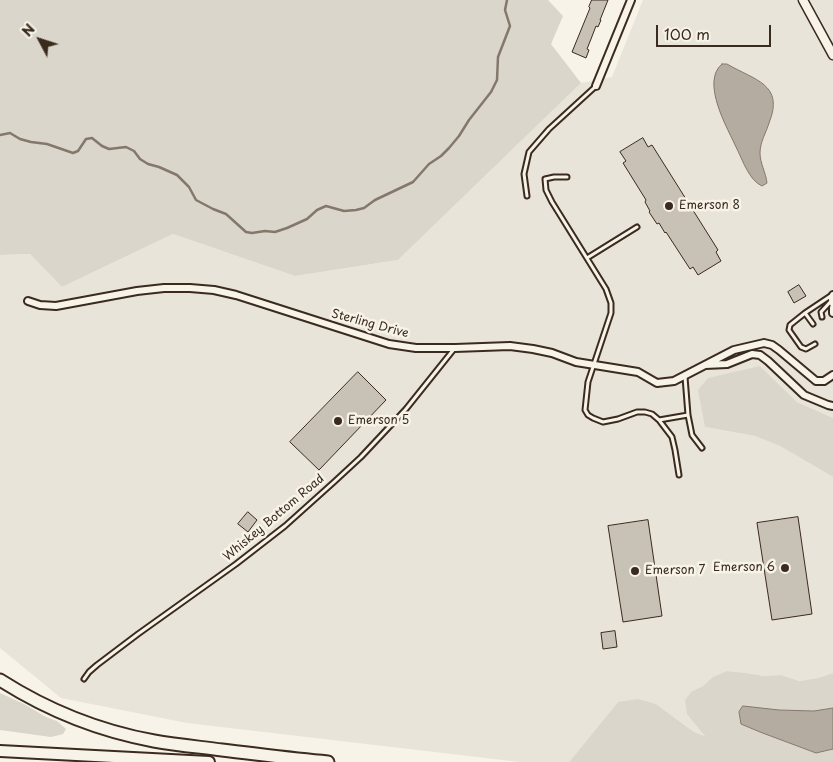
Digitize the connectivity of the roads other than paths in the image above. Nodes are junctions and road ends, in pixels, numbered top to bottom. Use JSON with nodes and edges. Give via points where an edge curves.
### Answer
{"nodes":[{"id":1,"x":631,"y":0,"type":"edge"},
{"id":2,"x":803,"y":0,"type":"edge"},
{"id":3,"x":833,"y":55,"type":"edge"},
{"id":4,"x":596,"y":86,"type":"joint"},
{"id":5,"x":567,"y":177,"type":"dead end"},
{"id":6,"x":527,"y":196,"type":"dead end"},
{"id":7,"x":637,"y":227,"type":"dead end"},
{"id":8,"x":587,"y":258,"type":"junction"},
{"id":9,"x":833,"y":298,"type":"edge"},
{"id":10,"x":28,"y":301,"type":"dead end"},
{"id":11,"x":833,"y":308,"type":"edge"},
{"id":12,"x":805,"y":313,"type":"junction"},
{"id":13,"x":833,"y":313,"type":"edge"},
{"id":14,"x":822,"y":317,"type":"dead end"},
{"id":15,"x":813,"y":324,"type":"dead end"},
{"id":16,"x":815,"y":344,"type":"dead end"},
{"id":17,"x":455,"y":348,"type":"junction"},
{"id":18,"x":594,"y":366,"type":"junction"},
{"id":19,"x":704,"y":366,"type":"junction"},
{"id":20,"x":833,"y":375,"type":"edge"},
{"id":21,"x":684,"y":376,"type":"junction"},
{"id":22,"x":833,"y":406,"type":"edge"},
{"id":23,"x":688,"y":415,"type":"junction"},
{"id":24,"x":659,"y":420,"type":"junction"},
{"id":25,"x":702,"y":448,"type":"dead end"},
{"id":26,"x":679,"y":475,"type":"dead end"},
{"id":27,"x":84,"y":679,"type":"dead end"},
{"id":28,"x":0,"y":680,"type":"edge"},
{"id":29,"x":0,"y":750,"type":"edge"},
{"id":30,"x":210,"y":762,"type":"edge"},
{"id":31,"x":328,"y":762,"type":"edge"}],
"edges":[{"from":1,"to":4,"type":"street"},
{"from":2,"to":3,"type":"street"},
{"from":4,"to":6,"type":"lane","via":[[529,152],[524,174]]},
{"from":5,"to":8,"type":"lane","via":[[546,179],[546,190]]},
{"from":7,"to":8,"type":"lane"},
{"from":8,"to":18,"type":"lane","via":[[611,303]]},
{"from":9,"to":12,"type":"lane"},
{"from":9,"to":14,"type":"lane","via":[[821,312]]},
{"from":10,"to":17,"type":"street","name":"Sterling Drive","via":[[56,306],[164,288],[214,290],[389,344]]},
{"from":11,"to":13,"type":"street"},
{"from":12,"to":15,"type":"lane"},
{"from":12,"to":16,"type":"lane","via":[[790,325],[789,330],[801,347],[806,349]]},
{"from":17,"to":18,"type":"street","name":"Sterling Drive","via":[[510,346],[552,353]]},
{"from":17,"to":27,"type":"lane","name":"Whiskey Bottom Road","via":[[406,409],[360,457],[285,526],[97,665]]},
{"from":18,"to":21,"type":"street","name":"Sterling Drive","via":[[638,372],[657,383]]},
{"from":18,"to":24,"type":"lane","via":[[588,382],[585,410],[588,415],[603,422],[645,412]]},
{"from":19,"to":20,"type":"street","name":"Sterling Drive","via":[[734,350],[764,343],[779,350],[816,381],[822,382]]},
{"from":19,"to":21,"type":"street","name":"Sterling Drive"},
{"from":19,"to":22,"type":"street","name":"Sterling Drive","via":[[727,364],[752,354],[760,355],[804,395]]},
{"from":21,"to":23,"type":"lane"},
{"from":23,"to":24,"type":"lane"},
{"from":23,"to":25,"type":"lane","via":[[692,435]]},
{"from":24,"to":26,"type":"lane","via":[[672,437]]},
{"from":28,"to":31,"type":"highway","via":[[55,710],[128,736]]},
{"from":29,"to":30,"type":"main road"}]}
